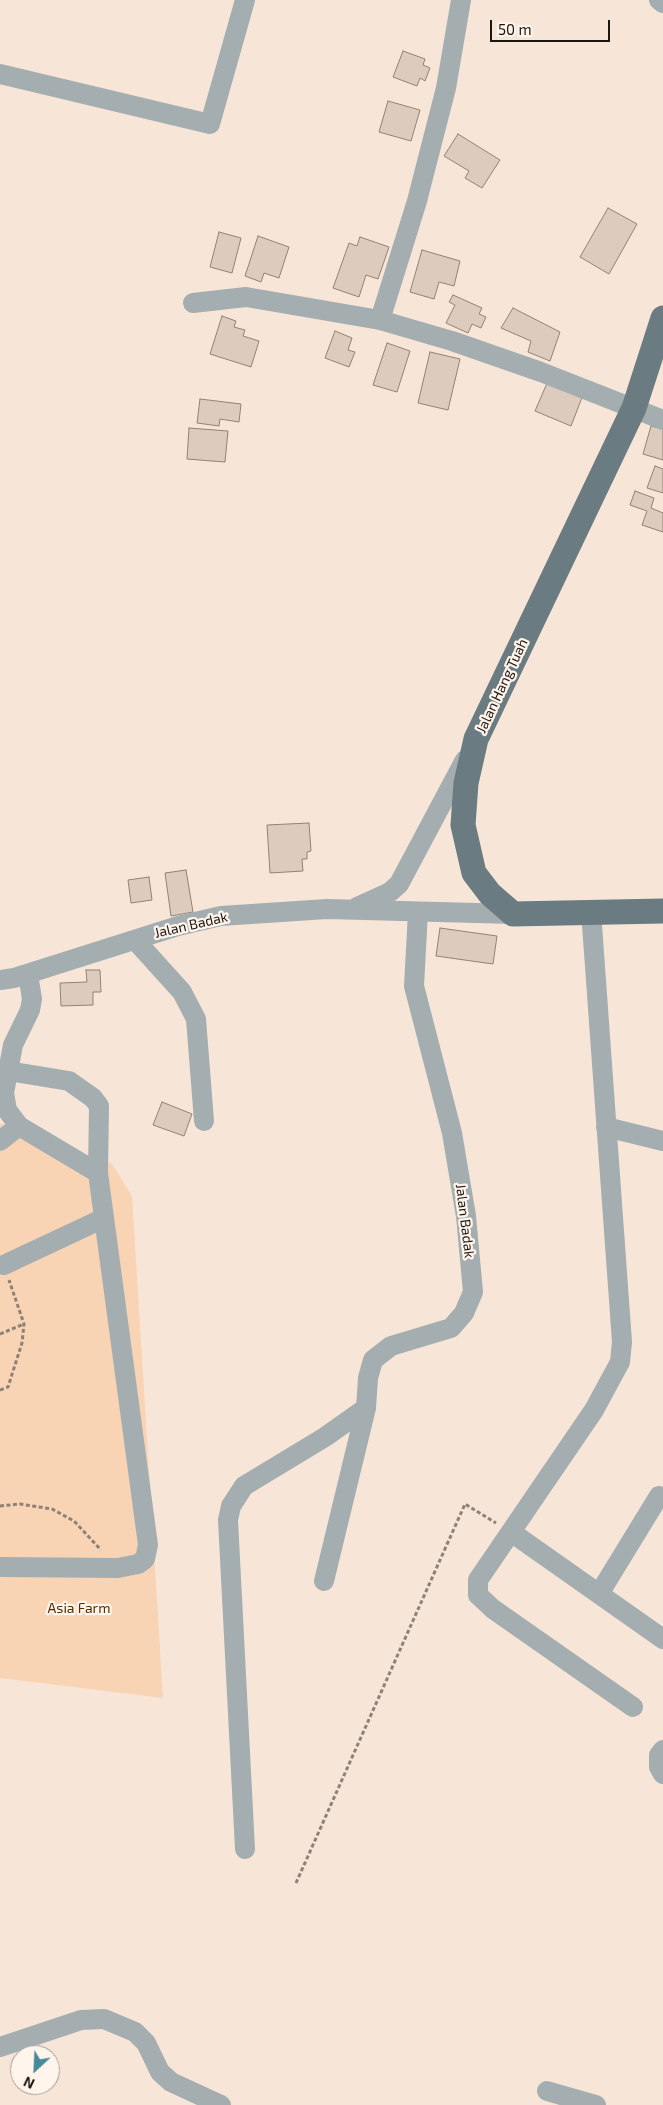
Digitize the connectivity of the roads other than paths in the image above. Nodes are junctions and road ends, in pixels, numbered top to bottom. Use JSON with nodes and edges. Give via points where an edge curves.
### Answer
{"nodes":[{"id":1,"x":245,"y":0,"type":"edge"},
{"id":2,"x":462,"y":0,"type":"edge"},
{"id":3,"x":659,"y":0,"type":"edge"},
{"id":4,"x":663,"y":3,"type":"edge"},
{"id":5,"x":0,"y":74,"type":"edge"},
{"id":6,"x":193,"y":303,"type":"dead end"},
{"id":7,"x":663,"y":318,"type":"edge"},
{"id":8,"x":380,"y":320,"type":"junction"},
{"id":9,"x":634,"y":408,"type":"junction"},
{"id":10,"x":663,"y":420,"type":"edge"},
{"id":11,"x":476,"y":738,"type":"junction"},
{"id":12,"x":353,"y":909,"type":"junction"},
{"id":13,"x":591,"y":911,"type":"junction"},
{"id":14,"x":663,"y":911,"type":"edge"},
{"id":15,"x":418,"y":912,"type":"junction"},
{"id":16,"x":513,"y":914,"type":"junction"},
{"id":17,"x":135,"y":940,"type":"junction"},
{"id":18,"x":28,"y":974,"type":"junction"},
{"id":19,"x":0,"y":980,"type":"edge"},
{"id":20,"x":8,"y":1071,"type":"junction"},
{"id":21,"x":204,"y":1121,"type":"dead end"},
{"id":22,"x":19,"y":1126,"type":"junction"},
{"id":23,"x":606,"y":1127,"type":"junction"},
{"id":24,"x":0,"y":1141,"type":"edge"},
{"id":25,"x":663,"y":1141,"type":"edge"},
{"id":26,"x":98,"y":1173,"type":"junction"},
{"id":27,"x":104,"y":1218,"type":"junction"},
{"id":28,"x":4,"y":1265,"type":"road end"},
{"id":29,"x":366,"y":1408,"type":"junction"},
{"id":30,"x":659,"y":1496,"type":"dead end"},
{"id":31,"x":511,"y":1532,"type":"junction"},
{"id":32,"x":0,"y":1567,"type":"edge"},
{"id":33,"x":324,"y":1581,"type":"dead end"},
{"id":34,"x":599,"y":1594,"type":"junction"},
{"id":35,"x":663,"y":1639,"type":"edge"},
{"id":36,"x":634,"y":1707,"type":"dead end"},
{"id":37,"x":663,"y":1750,"type":"edge"},
{"id":38,"x":663,"y":1774,"type":"edge"},
{"id":39,"x":245,"y":1849,"type":"dead end"},
{"id":40,"x":0,"y":2047,"type":"edge"},
{"id":41,"x":547,"y":2091,"type":"dead end"},
{"id":42,"x":222,"y":2105,"type":"edge"},
{"id":43,"x":596,"y":2105,"type":"edge"}],
"edges":[{"from":1,"to":5,"type":"street","via":[[210,124]]},
{"from":2,"to":8,"type":"street","via":[[446,88],[417,201]]},
{"from":3,"to":4,"type":"street"},
{"from":6,"to":8,"type":"street","via":[[246,297]]},
{"from":7,"to":9,"type":"main road","name":"Jalan Hang Tuah"},
{"from":8,"to":9,"type":"street","via":[[452,340]]},
{"from":9,"to":10,"type":"street"},
{"from":9,"to":11,"type":"main road","name":"Jalan Hang Tuah"},
{"from":11,"to":12,"type":"street","via":[[399,884],[390,892]]},
{"from":11,"to":16,"type":"main road","name":"Jalan Hang Tuah","via":[[466,783],[463,825],[474,873],[490,894]]},
{"from":12,"to":15,"type":"street","name":"Jalan Badak"},
{"from":12,"to":17,"type":"street","name":"Jalan Badak","via":[[221,916]]},
{"from":13,"to":14,"type":"main road"},
{"from":13,"to":16,"type":"main road"},
{"from":13,"to":23,"type":"street"},
{"from":15,"to":16,"type":"street","name":"Jalan Badak"},
{"from":15,"to":29,"type":"street","name":"Jalan Badak","via":[[414,986],[452,1133],[466,1216],[473,1292],[464,1313],[451,1328],[391,1346],[373,1360]]},
{"from":17,"to":18,"type":"street","name":"Jalan Badak"},
{"from":17,"to":21,"type":"street","via":[[182,992],[196,1019]]},
{"from":18,"to":19,"type":"street","name":"Jalan Badak"},
{"from":18,"to":20,"type":"street","via":[[32,999],[30,1010],[13,1045]]},
{"from":20,"to":22,"type":"street","via":[[4,1093],[7,1110]]},
{"from":20,"to":26,"type":"street","via":[[69,1081],[93,1098],[99,1106]]},
{"from":22,"to":24,"type":"street"},
{"from":22,"to":26,"type":"street"},
{"from":23,"to":25,"type":"street"},
{"from":23,"to":31,"type":"street","via":[[622,1342],[620,1362],[594,1410]]},
{"from":26,"to":27,"type":"street"},
{"from":27,"to":28,"type":"street"},
{"from":27,"to":32,"type":"street","via":[[148,1545],[145,1559],[138,1564],[118,1568]]},
{"from":29,"to":33,"type":"street","name":"Jalan Badak"},
{"from":29,"to":39,"type":"street","via":[[326,1437],[244,1486],[231,1506],[228,1520]]},
{"from":30,"to":34,"type":"street"},
{"from":31,"to":34,"type":"street"},
{"from":31,"to":36,"type":"street","via":[[478,1580],[478,1595]]},
{"from":34,"to":35,"type":"street"},
{"from":37,"to":38,"type":"street","via":[[659,1767]]},
{"from":40,"to":42,"type":"street","via":[[81,2020],[104,2019],[134,2032],[146,2043],[160,2072],[171,2082]]},
{"from":41,"to":43,"type":"street"}]}
